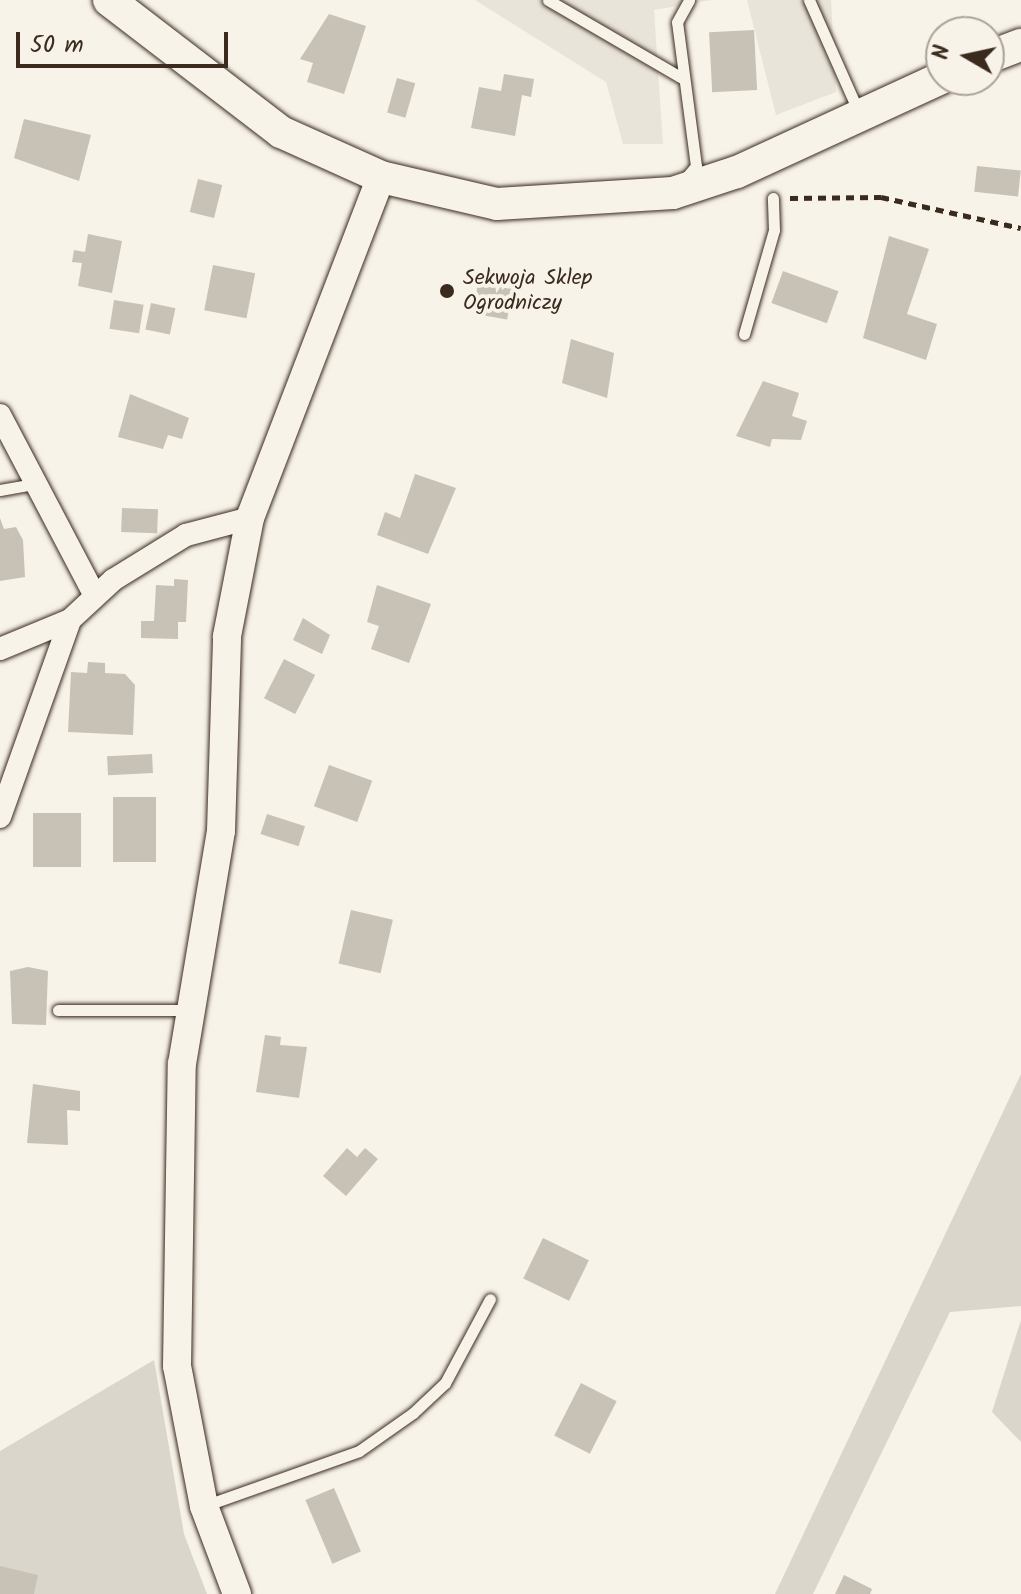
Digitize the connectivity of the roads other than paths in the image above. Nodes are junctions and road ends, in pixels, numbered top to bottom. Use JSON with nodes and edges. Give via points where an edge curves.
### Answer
{"nodes":[{"id":1,"x":109,"y":0,"type":"edge"},
{"id":2,"x":548,"y":0,"type":"edge"},
{"id":3,"x":689,"y":0,"type":"edge"},
{"id":4,"x":809,"y":0,"type":"edge"},
{"id":5,"x":684,"y":79,"type":"junction"},
{"id":6,"x":925,"y":86,"type":"edge"},
{"id":7,"x":861,"y":117,"type":"junction"},
{"id":8,"x":381,"y":177,"type":"junction"},
{"id":9,"x":673,"y":193,"type":"junction"},
{"id":10,"x":773,"y":198,"type":"road end"},
{"id":11,"x":744,"y":334,"type":"dead end"},
{"id":12,"x":0,"y":415,"type":"edge"},
{"id":13,"x":34,"y":484,"type":"junction"},
{"id":14,"x":0,"y":490,"type":"edge"},
{"id":15,"x":250,"y":518,"type":"junction"},
{"id":16,"x":95,"y":596,"type":"junction"},
{"id":17,"x":70,"y":620,"type":"junction"},
{"id":18,"x":0,"y":649,"type":"edge"},
{"id":19,"x":0,"y":817,"type":"edge"},
{"id":20,"x":58,"y":1010,"type":"dead end"},
{"id":21,"x":191,"y":1010,"type":"junction"},
{"id":22,"x":490,"y":1299,"type":"dead end"},
{"id":23,"x":204,"y":1506,"type":"junction"},
{"id":24,"x":237,"y":1594,"type":"edge"}],
"edges":[{"from":1,"to":8,"type":"main road","via":[[229,99],[281,132]]},
{"from":2,"to":5,"type":"lane"},
{"from":3,"to":5,"type":"lane","via":[[677,22]]},
{"from":4,"to":7,"type":"lane"},
{"from":5,"to":9,"type":"lane","via":[[696,166]]},
{"from":6,"to":7,"type":"main road"},
{"from":7,"to":9,"type":"main road"},
{"from":8,"to":9,"type":"main road","via":[[497,204]]},
{"from":8,"to":15,"type":"street"},
{"from":10,"to":11,"type":"lane","via":[[774,230]]},
{"from":12,"to":13,"type":"street"},
{"from":13,"to":14,"type":"lane"},
{"from":13,"to":16,"type":"street"},
{"from":15,"to":16,"type":"street","via":[[186,535]]},
{"from":15,"to":21,"type":"street","via":[[227,636],[221,831]]},
{"from":16,"to":17,"type":"street"},
{"from":17,"to":18,"type":"street"},
{"from":17,"to":19,"type":"street"},
{"from":20,"to":21,"type":"lane"},
{"from":21,"to":23,"type":"street","via":[[182,1064],[177,1366]]},
{"from":22,"to":23,"type":"lane","via":[[445,1383],[413,1413],[359,1451]]},
{"from":23,"to":24,"type":"street"}]}
